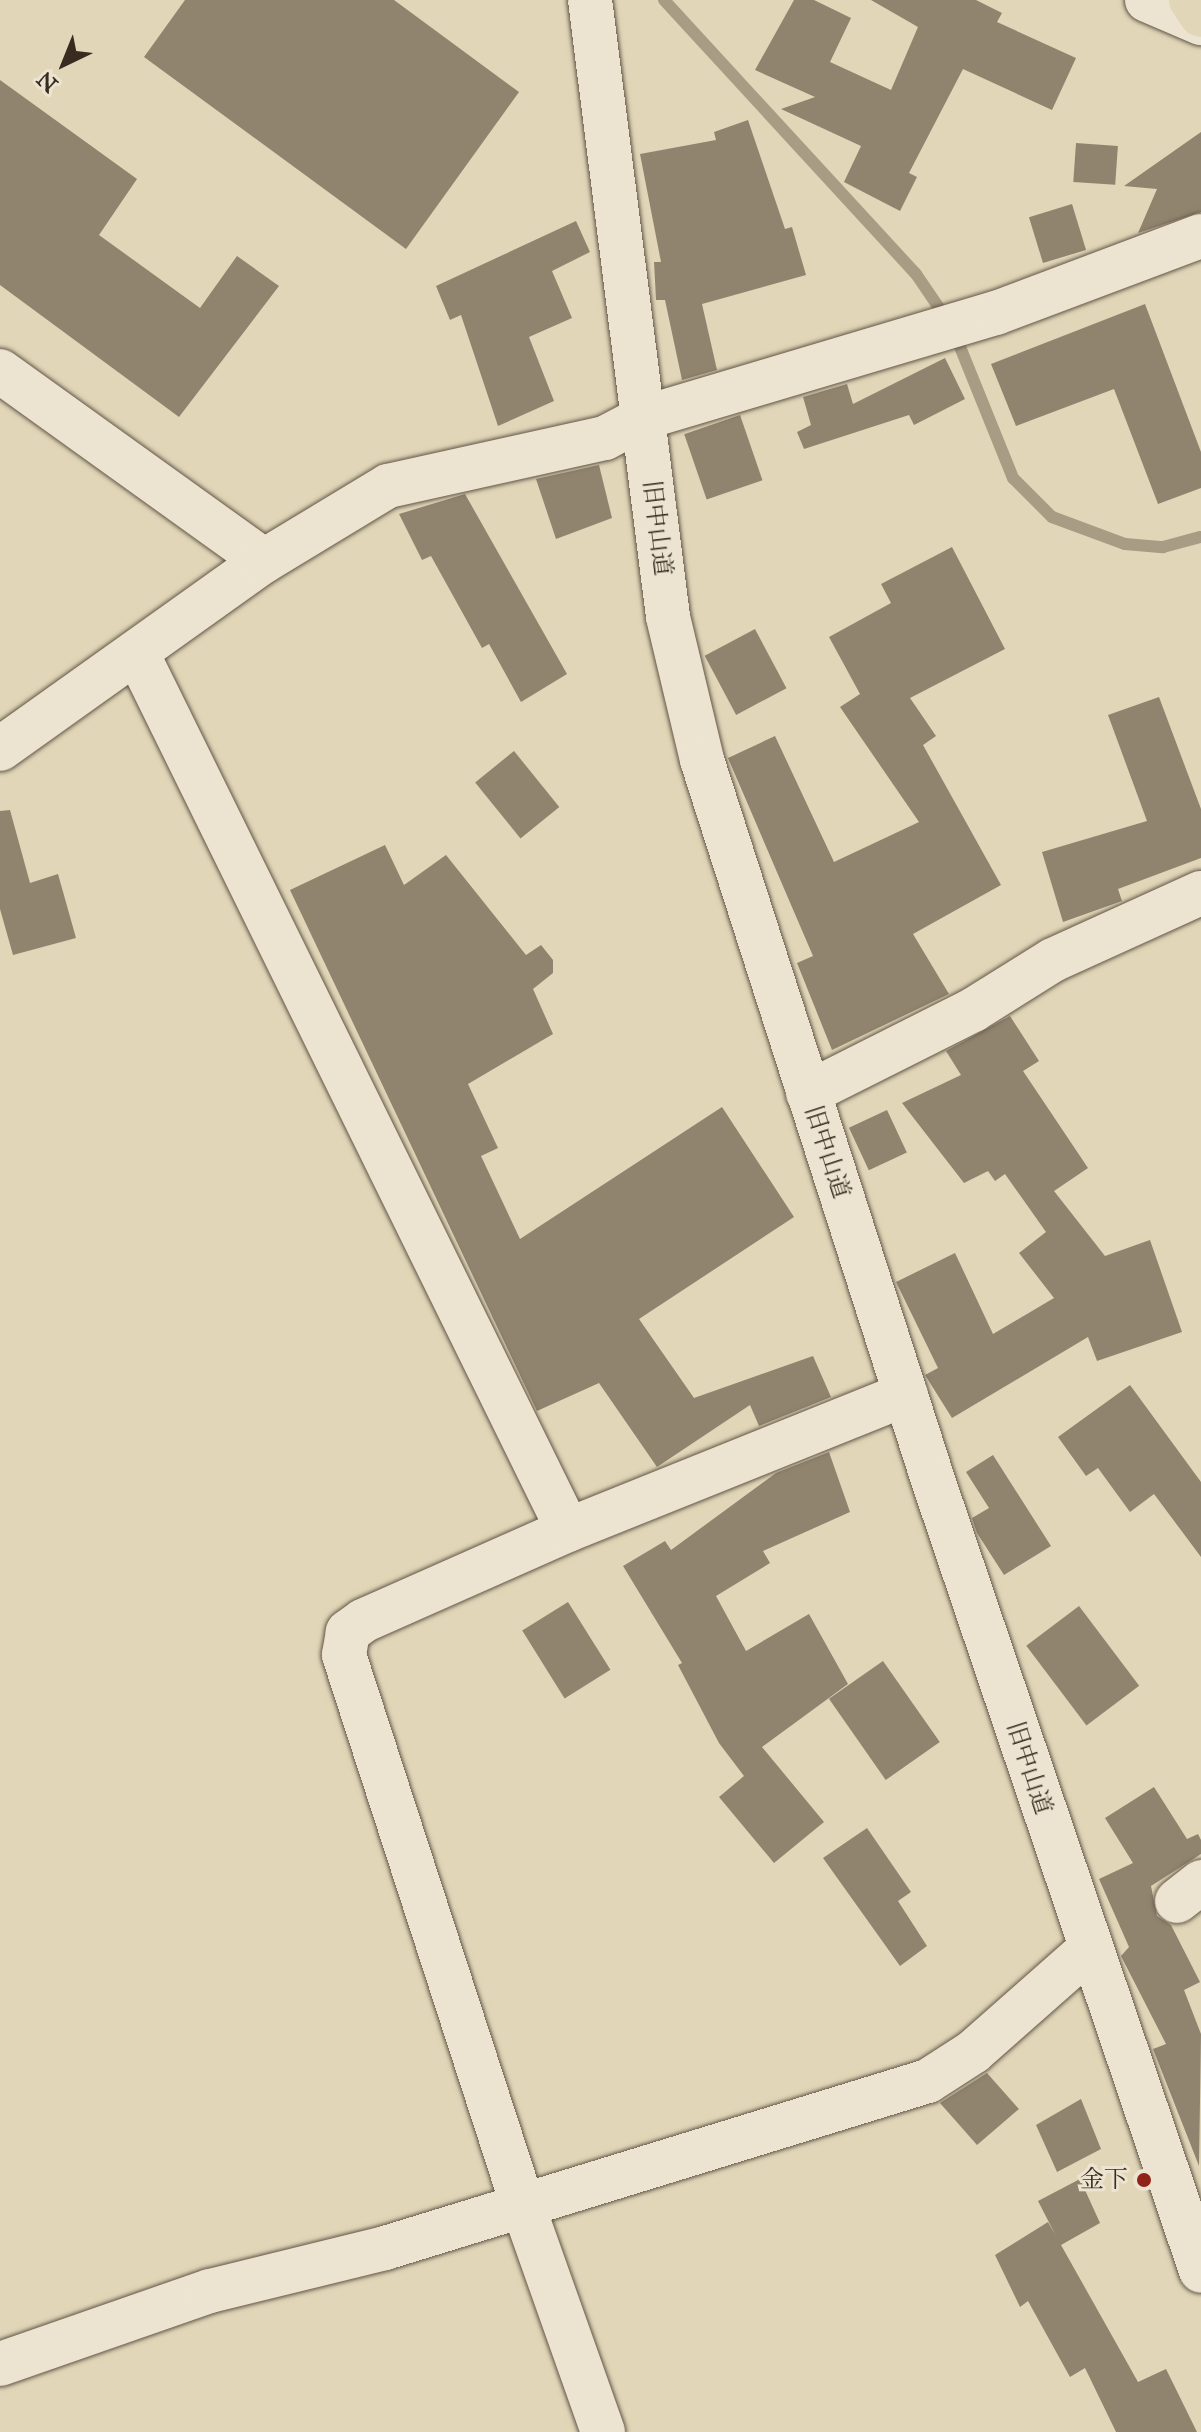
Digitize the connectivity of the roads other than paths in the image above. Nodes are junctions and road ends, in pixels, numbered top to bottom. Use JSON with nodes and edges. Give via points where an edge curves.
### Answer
{"nodes":[{"id":1,"x":590,"y":0,"type":"edge"},
{"id":2,"x":1147,"y":0,"type":"edge"},
{"id":3,"x":1191,"y":0,"type":"edge"},
{"id":4,"x":1201,"y":15,"type":"edge"},
{"id":5,"x":1201,"y":23,"type":"edge"},
{"id":6,"x":1201,"y":236,"type":"edge"},
{"id":7,"x":0,"y":371,"type":"edge"},
{"id":8,"x":643,"y":418,"type":"junction"},
{"id":9,"x":264,"y":561,"type":"junction"},
{"id":10,"x":137,"y":653,"type":"junction"},
{"id":11,"x":0,"y":749,"type":"edge"},
{"id":12,"x":1201,"y":893,"type":"edge"},
{"id":13,"x":808,"y":1093,"type":"junction"},
{"id":14,"x":906,"y":1394,"type":"junction"},
{"id":15,"x":568,"y":1530,"type":"junction"},
{"id":16,"x":1090,"y":1949,"type":"junction"},
{"id":17,"x":522,"y":2203,"type":"junction"},
{"id":18,"x":1201,"y":2271,"type":"edge"},
{"id":19,"x":0,"y":2364,"type":"edge"},
{"id":20,"x":603,"y":2432,"type":"edge"}],
"edges":[{"from":1,"to":8,"type":"street","name":"旧中山道"},
{"from":2,"to":5,"type":"street"},
{"from":3,"to":4,"type":"highway"},
{"from":6,"to":8,"type":"street","via":[[996,313]]},
{"from":7,"to":9,"type":"street"},
{"from":8,"to":9,"type":"street","via":[[605,438],[388,486]]},
{"from":8,"to":13,"type":"street","name":"旧中山道","via":[[681,683]]},
{"from":9,"to":10,"type":"street"},
{"from":10,"to":11,"type":"street"},
{"from":10,"to":15,"type":"street"},
{"from":12,"to":13,"type":"street","via":[[1053,960],[973,1010]]},
{"from":13,"to":14,"type":"street","name":"旧中山道"},
{"from":14,"to":15,"type":"street"},
{"from":14,"to":16,"type":"street","name":"旧中山道"},
{"from":15,"to":17,"type":"street","via":[[363,1621],[348,1632],[344,1655]]},
{"from":16,"to":17,"type":"street","via":[[973,2052],[928,2081]]},
{"from":16,"to":18,"type":"street","name":"旧中山道"},
{"from":17,"to":19,"type":"street","via":[[385,2248],[210,2291]]},
{"from":17,"to":20,"type":"street"}]}
